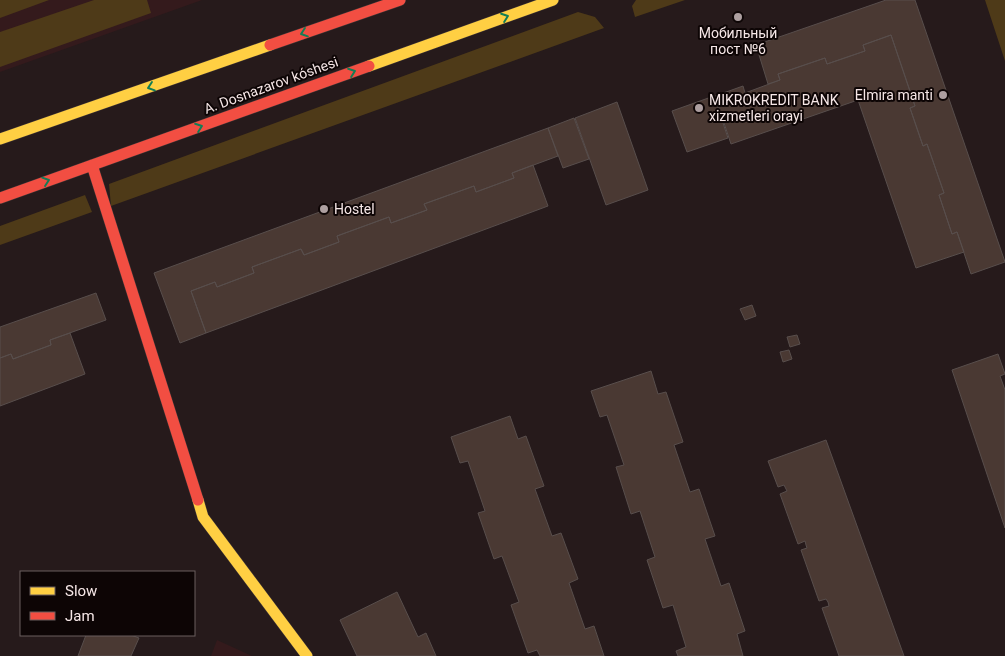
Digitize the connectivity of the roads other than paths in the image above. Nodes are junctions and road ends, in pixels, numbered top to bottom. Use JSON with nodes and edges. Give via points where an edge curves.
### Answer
{"nodes":[{"id":1,"x":400,"y":0,"type":"edge"},
{"id":2,"x":552,"y":0,"type":"edge"},
{"id":3,"x":0,"y":139,"type":"edge"},
{"id":4,"x":92,"y":165,"type":"junction"},
{"id":5,"x":0,"y":198,"type":"edge"},
{"id":6,"x":307,"y":656,"type":"edge"}],
"edges":[{"from":1,"to":3,"type":"main road","one_way":true},
{"from":4,"to":2,"type":"main road","name":"A. Dosnazarov kóshesi","one_way":true},
{"from":5,"to":4,"type":"main road","name":"A. Dosnazarov kóshesi","one_way":true},
{"from":4,"to":6,"type":"main road","via":[[203,517]]}]}
